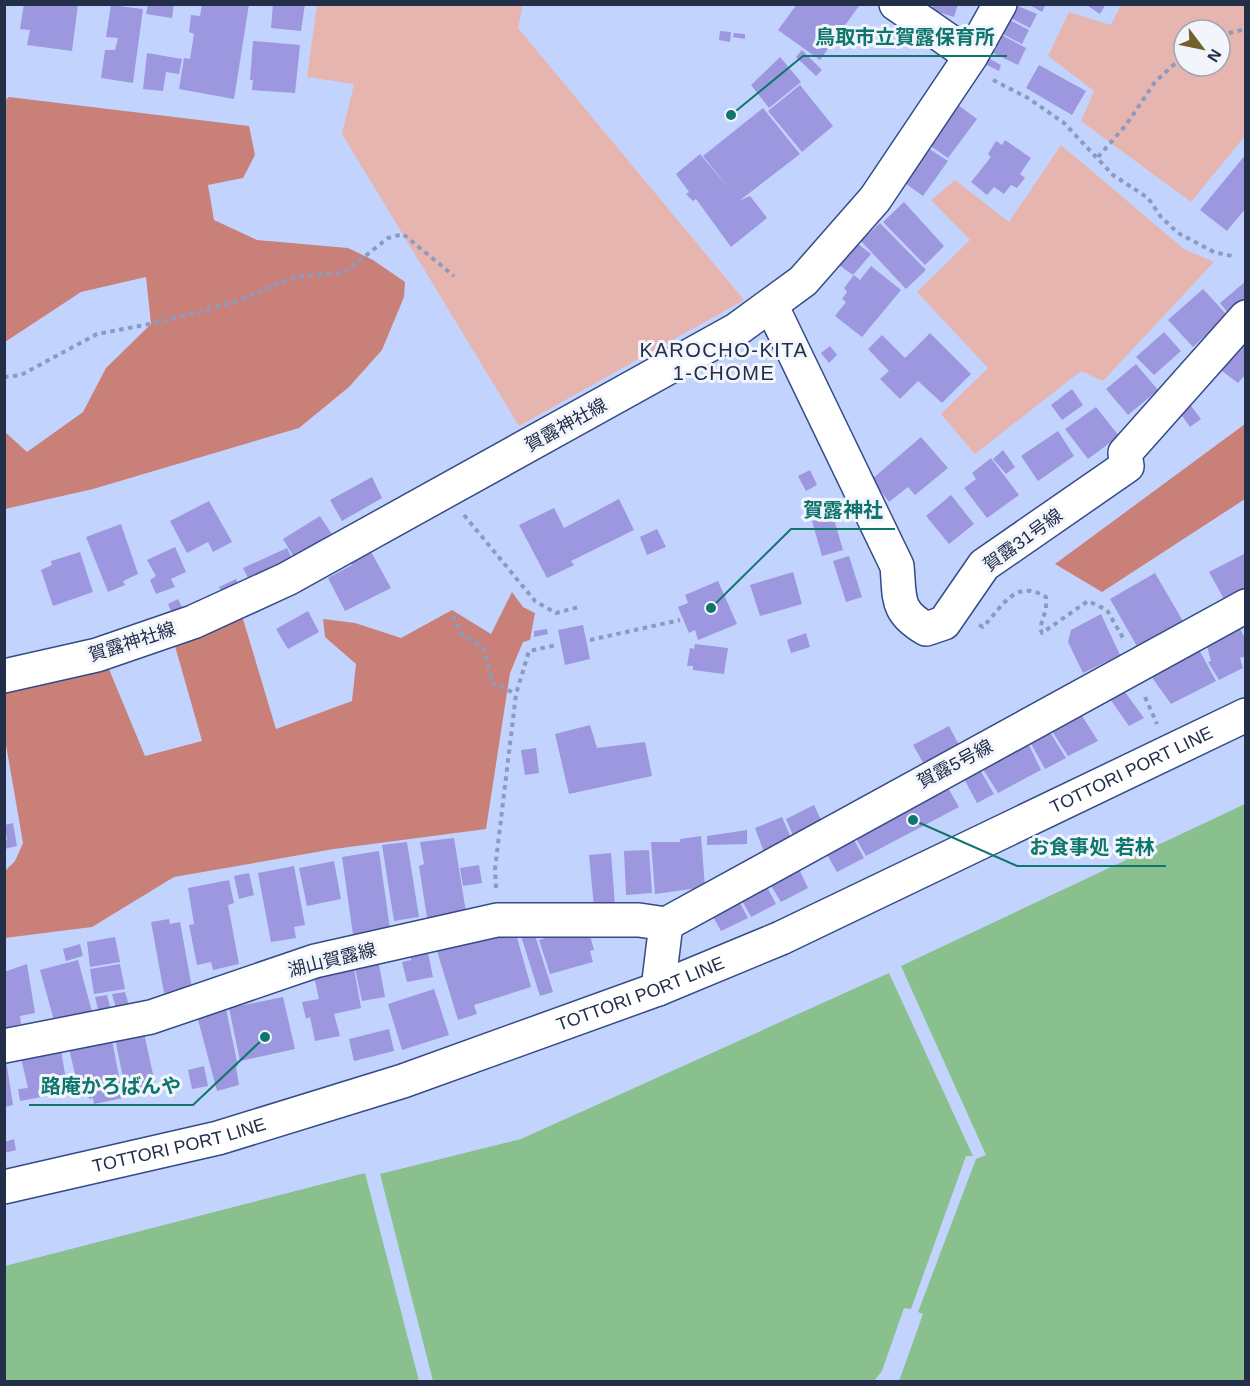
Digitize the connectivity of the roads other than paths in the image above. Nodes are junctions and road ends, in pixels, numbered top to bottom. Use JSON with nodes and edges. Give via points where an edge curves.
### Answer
{"nodes":[{"id":1,"x":896,"y":4,"type":"edge"},
{"id":2,"x":1000,"y":4,"type":"edge"},
{"id":3,"x":968,"y":61,"type":"junction"},
{"id":4,"x":771,"y":305,"type":"junction"},
{"id":5,"x":1245,"y":317,"type":"edge"},
{"id":6,"x":1245,"y":606,"type":"edge"},
{"id":7,"x":4,"y":676,"type":"edge"},
{"id":8,"x":1245,"y":715,"type":"edge"},
{"id":9,"x":666,"y":924,"type":"junction"},
{"id":10,"x":658,"y":989,"type":"junction"},
{"id":11,"x":4,"y":1046,"type":"edge"},
{"id":12,"x":4,"y":1187,"type":"edge"}],
"edges":[{"from":1,"to":3,"type":"street"},
{"from":2,"to":3,"type":"street","name":"賀露神社線"},
{"from":3,"to":4,"type":"street","name":"賀露神社線","via":[[875,199],[803,281]]},
{"from":4,"to":5,"type":"street","name":"賀露31号線","via":[[897,566],[903,613],[926,629],[944,623],[984,565],[1127,466],[1125,453]]},
{"from":4,"to":7,"type":"street","name":"賀露神社線","via":[[736,330],[287,579],[193,622],[97,655]]},
{"from":6,"to":9,"type":"street","name":"賀露5号線"},
{"from":8,"to":10,"type":"street","name":"TOTTORI PORT LINE","via":[[781,938]]},
{"from":9,"to":10,"type":"street"},
{"from":9,"to":11,"type":"street","name":"湖山賀露線","via":[[639,920],[497,920],[315,962],[151,1017]]},
{"from":10,"to":12,"type":"street","name":"TOTTORI PORT LINE","via":[[403,1081],[229,1134]]}]}
